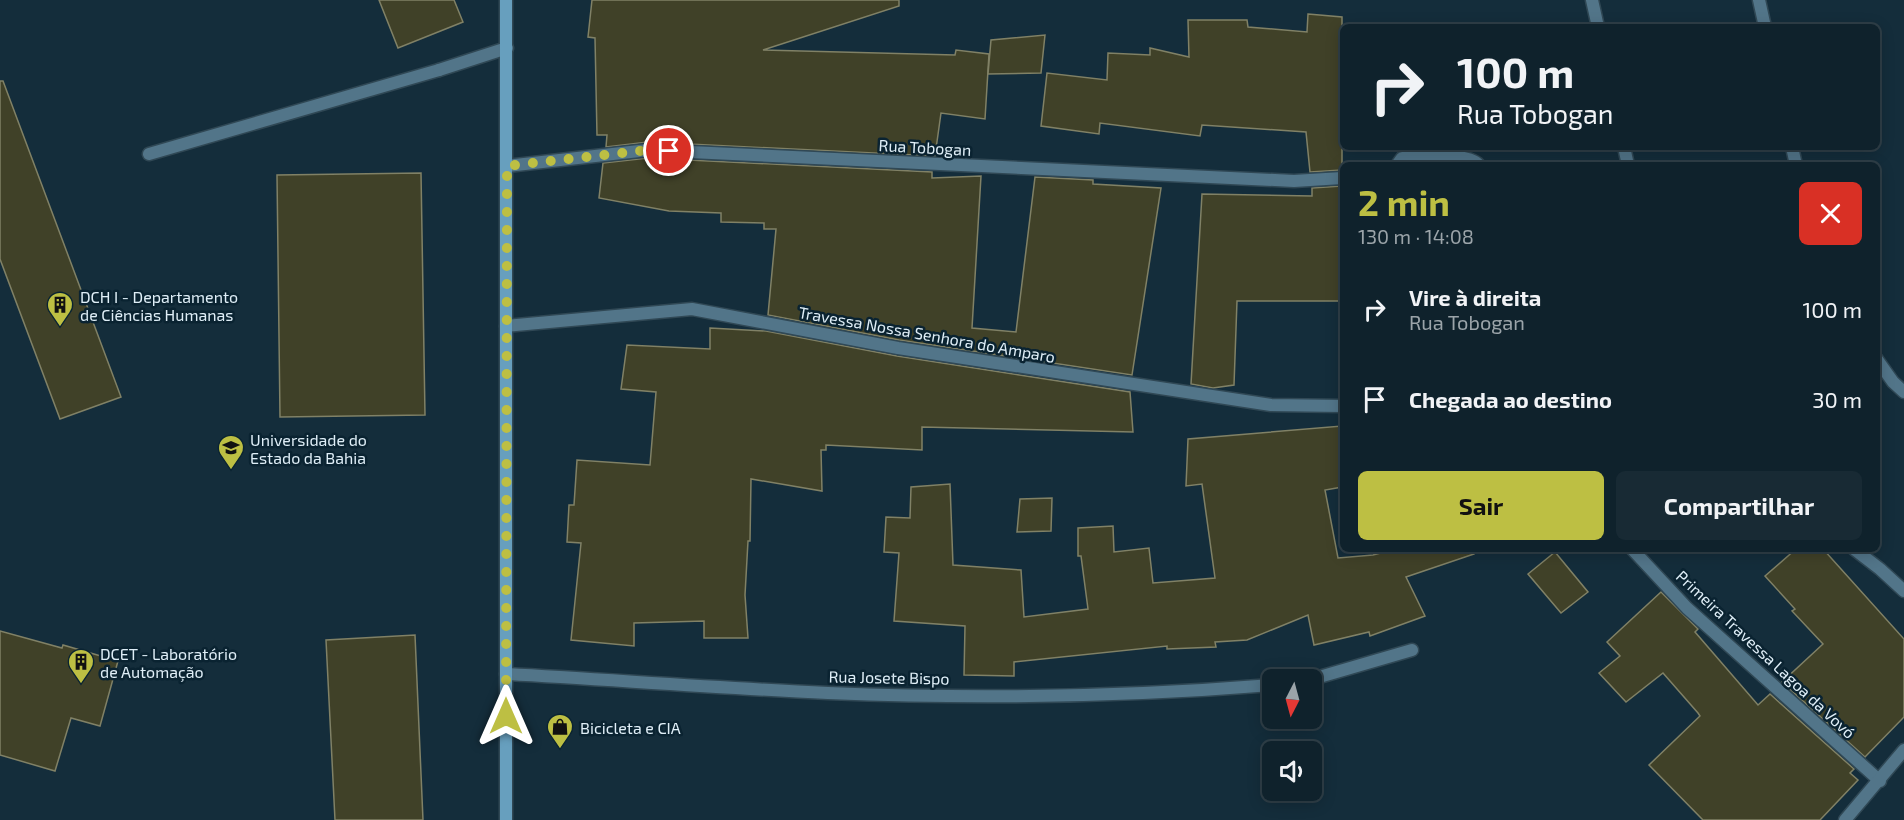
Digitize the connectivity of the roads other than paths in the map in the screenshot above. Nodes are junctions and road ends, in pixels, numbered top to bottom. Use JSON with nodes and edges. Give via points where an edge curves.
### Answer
{"nodes":[{"id":1,"x":506,"y":0,"type":"edge"},
{"id":2,"x":1592,"y":0,"type":"edge"},
{"id":3,"x":1759,"y":0,"type":"edge"},
{"id":4,"x":1597,"y":24,"type":"edge"},
{"id":5,"x":1764,"y":24,"type":"edge"},
{"id":6,"x":507,"y":48,"type":"junction"},
{"id":7,"x":149,"y":154,"type":"dead end"},
{"id":8,"x":1399,"y":162,"type":"edge"},
{"id":9,"x":1474,"y":162,"type":"edge"},
{"id":10,"x":507,"y":166,"type":"junction"},
{"id":11,"x":1340,"y":178,"type":"edge"},
{"id":12,"x":506,"y":326,"type":"junction"},
{"id":13,"x":1880,"y":364,"type":"edge"},
{"id":14,"x":1904,"y":392,"type":"edge"},
{"id":15,"x":1340,"y":406,"type":"edge"},
{"id":16,"x":1635,"y":552,"type":"edge"},
{"id":17,"x":1858,"y":552,"type":"edge"},
{"id":18,"x":1904,"y":591,"type":"edge"},
{"id":19,"x":1412,"y":650,"type":"dead end"},
{"id":20,"x":506,"y":674,"type":"junction"},
{"id":21,"x":1322,"y":676,"type":"edge"},
{"id":22,"x":1262,"y":686,"type":"edge"},
{"id":23,"x":1904,"y":750,"type":"edge"},
{"id":24,"x":1880,"y":781,"type":"junction"},
{"id":25,"x":506,"y":820,"type":"edge"},
{"id":26,"x":1845,"y":820,"type":"edge"}],
"edges":[{"from":1,"to":6,"type":"main road"},
{"from":2,"to":4,"type":"street"},
{"from":3,"to":5,"type":"street"},
{"from":6,"to":7,"type":"street"},
{"from":6,"to":10,"type":"main road"},
{"from":8,"to":9,"type":"street","via":[[1402,158],[1448,156]]},
{"from":10,"to":11,"type":"street","name":"Rua Tobogan","via":[[648,150],[1282,181]]},
{"from":10,"to":12,"type":"main road"},
{"from":12,"to":15,"type":"street","name":"Travessa Nossa Senhora do Amparo","via":[[692,309],[898,348],[1248,402]]},
{"from":12,"to":20,"type":"main road"},
{"from":13,"to":14,"type":"street"},
{"from":16,"to":24,"type":"street","name":"Primeira Travessa Lagoa da Vovó","via":[[1687,608]]},
{"from":17,"to":18,"type":"street"},
{"from":19,"to":21,"type":"street"},
{"from":20,"to":22,"type":"street","name":"Rua Josete Bispo","via":[[829,693],[975,696],[1179,692]]},
{"from":20,"to":25,"type":"main road"},
{"from":23,"to":24,"type":"street"},
{"from":24,"to":26,"type":"street"}]}
